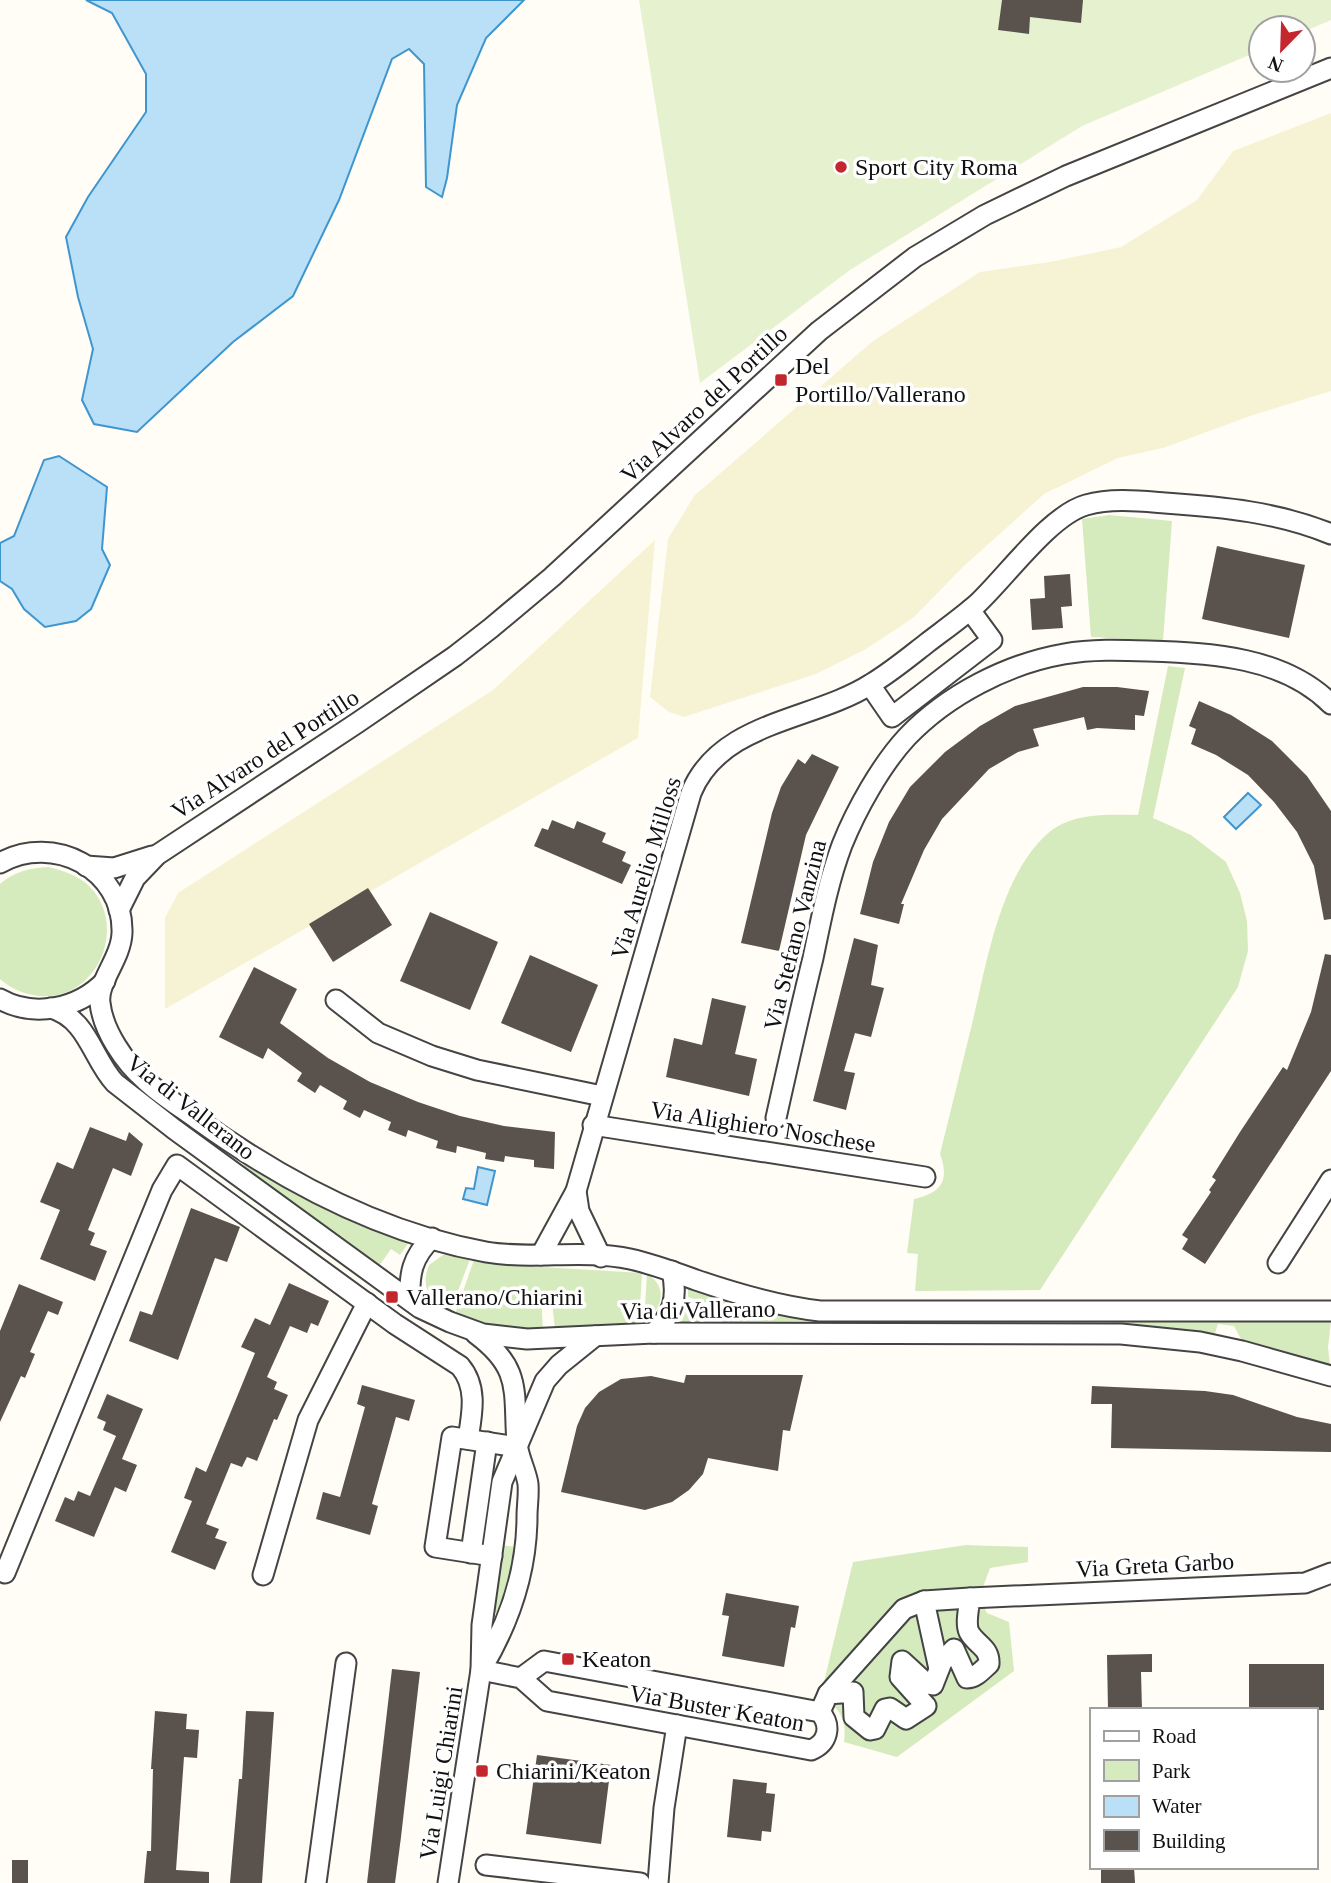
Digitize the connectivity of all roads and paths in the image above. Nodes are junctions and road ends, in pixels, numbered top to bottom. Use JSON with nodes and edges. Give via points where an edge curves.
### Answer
{"nodes":[{"id":1,"x":1331,"y":68,"type":"edge"},
{"id":2,"x":1331,"y":534,"type":"edge"},
{"id":3,"x":970,"y":610,"type":"junction"},
{"id":4,"x":870,"y":685,"type":"junction"},
{"id":5,"x":932,"y":687,"type":"junction"},
{"id":6,"x":1331,"y":704,"type":"edge"},
{"id":7,"x":947,"y":705,"type":"junction"},
{"id":8,"x":157,"y":855,"type":"junction"},
{"id":9,"x":0,"y":863,"type":"edge"},
{"id":10,"x":86,"y":866,"type":"junction"},
{"id":11,"x":119,"y":910,"type":"junction"},
{"id":12,"x":105,"y":980,"type":"junction"},
{"id":13,"x":0,"y":999,"type":"edge"},
{"id":14,"x":336,"y":1000,"type":"dead end"},
{"id":15,"x":51,"y":1008,"type":"junction"},
{"id":16,"x":602,"y":1096,"type":"junction"},
{"id":17,"x":776,"y":1118,"type":"dead end"},
{"id":18,"x":593,"y":1125,"type":"junction"},
{"id":19,"x":925,"y":1177,"type":"dead end"},
{"id":20,"x":1331,"y":1180,"type":"edge"},
{"id":21,"x":576,"y":1191,"type":"junction"},
{"id":22,"x":432,"y":1238,"type":"junction"},
{"id":23,"x":541,"y":1255,"type":"junction"},
{"id":24,"x":601,"y":1257,"type":"junction"},
{"id":25,"x":1278,"y":1263,"type":"dead end"},
{"id":26,"x":672,"y":1271,"type":"junction"},
{"id":27,"x":410,"y":1300,"type":"junction"},
{"id":28,"x":367,"y":1303,"type":"junction"},
{"id":29,"x":1331,"y":1311,"type":"edge"},
{"id":30,"x":470,"y":1330,"type":"junction"},
{"id":31,"x":654,"y":1333,"type":"junction"},
{"id":32,"x":595,"y":1336,"type":"junction"},
{"id":33,"x":1331,"y":1377,"type":"edge"},
{"id":34,"x":477,"y":1441,"type":"junction"},
{"id":35,"x":517,"y":1447,"type":"junction"},
{"id":36,"x":502,"y":1482,"type":"junction"},
{"id":37,"x":528,"y":1485,"type":"junction"},
{"id":38,"x":471,"y":1553,"type":"junction"},
{"id":39,"x":492,"y":1556,"type":"junction"},
{"id":40,"x":5,"y":1573,"type":"dead end"},
{"id":41,"x":1331,"y":1573,"type":"edge"},
{"id":42,"x":262,"y":1575,"type":"dead end"},
{"id":43,"x":974,"y":1598,"type":"junction"},
{"id":44,"x":924,"y":1601,"type":"junction"},
{"id":45,"x":483,"y":1615,"type":"junction"},
{"id":46,"x":508,"y":1619,"type":"junction"},
{"id":47,"x":346,"y":1663,"type":"dead end"},
{"id":48,"x":939,"y":1669,"type":"junction"},
{"id":49,"x":481,"y":1670,"type":"junction"},
{"id":50,"x":521,"y":1678,"type":"junction"},
{"id":51,"x":828,"y":1694,"type":"junction"},
{"id":52,"x":820,"y":1712,"type":"junction"},
{"id":53,"x":677,"y":1725,"type":"junction"},
{"id":54,"x":486,"y":1865,"type":"dead end"},
{"id":55,"x":316,"y":1883,"type":"edge"},
{"id":56,"x":449,"y":1883,"type":"edge"},
{"id":57,"x":640,"y":1883,"type":"edge"},
{"id":58,"x":658,"y":1883,"type":"edge"}],
"edges":[{"from":1,"to":8,"type":"street","name":"Via Alvaro del Portillo","via":[[1066,176],[926,250],[819,331],[491,628]]},
{"from":2,"to":3,"type":"street","name":"Via Aurelio Milloss","via":[[1284,517],[1238,509],[1098,503],[1076,509],[1060,520]]},
{"from":3,"to":4,"type":"street","name":"Via Aurelio Milloss"},
{"from":3,"to":5,"type":"street","via":[[992,640]]},
{"from":4,"to":5,"type":"street","via":[[892,717]]},
{"from":4,"to":16,"type":"street","name":"Via Aurelio Milloss","via":[[737,741],[718,753],[699,776]]},
{"from":5,"to":7,"type":"street"},
{"from":6,"to":7,"type":"street","name":"Via Stefano Vanzina","via":[[1283,671],[1251,661],[1119,650],[1076,652],[1031,662],[987,680]]},
{"from":7,"to":17,"type":"street","name":"Via Stefano Vanzina","via":[[903,742],[842,844]]},
{"from":8,"to":10,"type":"street","name":"Via Alvaro del Portillo","via":[[120,867]]},
{"from":8,"to":11,"type":"street","name":"Via Alvaro del Portillo","via":[[135,878]]},
{"from":9,"to":10,"type":"street","name":"Via di Vallerano","via":[[44,851],[63,853]]},
{"from":10,"to":11,"type":"street","name":"Via di Vallerano","via":[[107,885]]},
{"from":11,"to":12,"type":"street","name":"Via di Vallerano","via":[[121,940]]},
{"from":12,"to":15,"type":"street","name":"Via di Vallerano","via":[[83,998]]},
{"from":12,"to":22,"type":"street","name":"Via di Vallerano","via":[[100,1003],[111,1034],[136,1072],[166,1097],[292,1180],[351,1209]]},
{"from":13,"to":15,"type":"street","name":"Via di Vallerano","via":[[22,1008]]},
{"from":14,"to":16,"type":"street","via":[[378,1033],[432,1056]]},
{"from":15,"to":27,"type":"street","name":"Via di Vallerano","via":[[82,1028],[107,1074],[128,1093]]},
{"from":16,"to":18,"type":"street","name":"Via Aurelio Milloss"},
{"from":18,"to":19,"type":"street","name":"Via Alighiero Noschese"},
{"from":18,"to":21,"type":"street","name":"Via Aurelio Milloss"},
{"from":20,"to":25,"type":"street"},
{"from":21,"to":23,"type":"street","name":"Via Aurelio Milloss"},
{"from":21,"to":24,"type":"street","via":[[579,1211]]},
{"from":22,"to":23,"type":"street","name":"Via di Vallerano","via":[[487,1252]]},
{"from":22,"to":27,"type":"street","via":[[413,1262]]},
{"from":23,"to":24,"type":"street","name":"Via di Vallerano"},
{"from":24,"to":26,"type":"street","name":"Via di Vallerano","via":[[627,1258]]},
{"from":26,"to":29,"type":"street","name":"Via di Vallerano","via":[[751,1298],[820,1311]]},
{"from":26,"to":31,"type":"street","via":[[674,1305]]},
{"from":27,"to":30,"type":"street","name":"Via di Vallerano"},
{"from":28,"to":34,"type":"street","via":[[464,1371],[472,1392]]},
{"from":28,"to":40,"type":"street","via":[[177,1165],[162,1190]]},
{"from":28,"to":42,"type":"street","via":[[308,1420]]},
{"from":30,"to":32,"type":"street","name":"Via di Vallerano","via":[[527,1339]]},
{"from":30,"to":35,"type":"street","name":"Via Luigi Chiarini","via":[[499,1353],[510,1370]]},
{"from":31,"to":32,"type":"street","name":"Via di Vallerano"},
{"from":31,"to":33,"type":"street","name":"Via di Vallerano","via":[[1121,1335],[1200,1342]]},
{"from":32,"to":35,"type":"street","name":"Via Luigi Chiarini","via":[[545,1381]]},
{"from":34,"to":35,"type":"street"},
{"from":34,"to":38,"type":"street"},
{"from":34,"to":38,"type":"street","via":[[452,1437],[435,1546]]},
{"from":35,"to":36,"type":"street","name":"Via Luigi Chiarini"},
{"from":35,"to":37,"type":"street","name":"Via Luigi Chiarini"},
{"from":36,"to":37,"type":"street"},
{"from":36,"to":39,"type":"street","name":"Via Luigi Chiarini"},
{"from":37,"to":46,"type":"street","name":"Via Luigi Chiarini","via":[[527,1540]]},
{"from":38,"to":39,"type":"street"},
{"from":39,"to":45,"type":"street","name":"Via Luigi Chiarini"},
{"from":41,"to":43,"type":"street","name":"Via Greta Garbo","via":[[1305,1583]]},
{"from":43,"to":44,"type":"street","name":"Via Greta Garbo"},
{"from":43,"to":48,"type":"street","via":[[967,1627],[986,1649],[989,1664],[967,1678],[954,1649]]},
{"from":44,"to":48,"type":"street"},
{"from":44,"to":51,"type":"street","via":[[904,1609]]},
{"from":45,"to":46,"type":"street","via":[[497,1621]]},
{"from":45,"to":49,"type":"street","name":"Via Luigi Chiarini"},
{"from":46,"to":49,"type":"street","name":"Via Luigi Chiarini"},
{"from":47,"to":55,"type":"street"},
{"from":48,"to":51,"type":"street","via":[[933,1685],[927,1684],[902,1661],[900,1677],[926,1706],[906,1719],[885,1709],[875,1729],[854,1717],[853,1692]]},
{"from":49,"to":50,"type":"street","name":"Via Buster Keaton"},
{"from":49,"to":56,"type":"street","name":"Via Luigi Chiarini"},
{"from":50,"to":52,"type":"street","name":"Via Buster Keaton","via":[[544,1661]]},
{"from":50,"to":53,"type":"street","name":"Via Buster Keaton","via":[[547,1701]]},
{"from":51,"to":52,"type":"street"},
{"from":52,"to":53,"type":"street","name":"Via Buster Keaton","via":[[827,1730],[822,1744],[811,1750]]},
{"from":53,"to":58,"type":"street"},
{"from":54,"to":57,"type":"street"}]}
